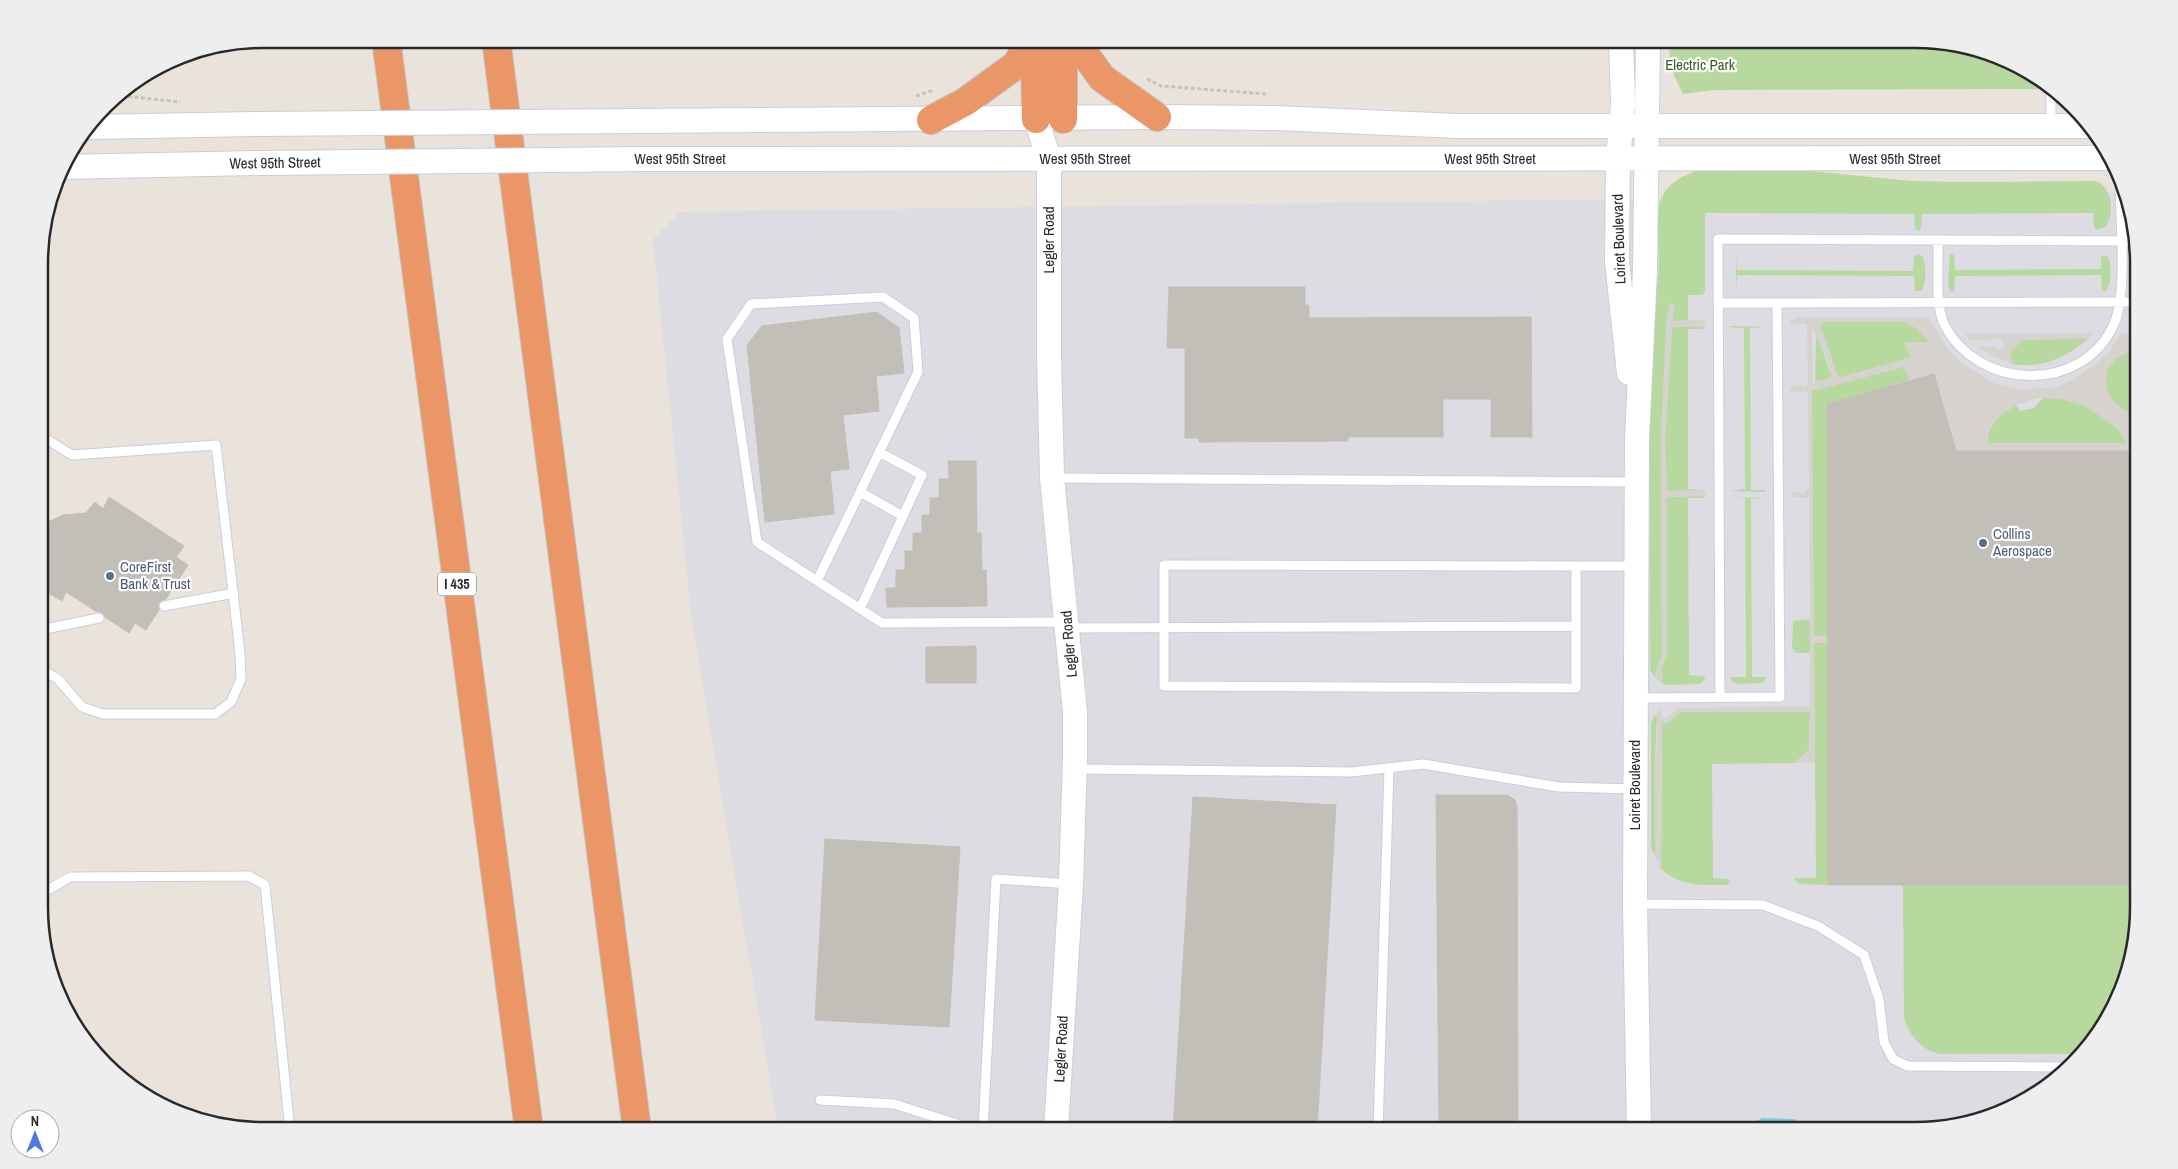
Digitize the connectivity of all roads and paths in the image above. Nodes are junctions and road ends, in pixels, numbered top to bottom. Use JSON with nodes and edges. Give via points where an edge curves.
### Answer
{"nodes":[{"id":1,"x":387,"y":48,"type":"edge"},
{"id":2,"x":497,"y":48,"type":"edge"},
{"id":3,"x":1026,"y":48,"type":"edge"},
{"id":4,"x":1035,"y":48,"type":"edge"},
{"id":5,"x":1063,"y":48,"type":"edge"},
{"id":6,"x":1080,"y":48,"type":"edge"},
{"id":7,"x":1622,"y":48,"type":"edge"},
{"id":8,"x":1648,"y":48,"type":"edge"},
{"id":9,"x":2051,"y":96,"type":"edge"},
{"id":10,"x":1157,"y":117,"type":"junction"},
{"id":11,"x":1036,"y":119,"type":"junction"},
{"id":12,"x":1063,"y":119,"type":"junction"},
{"id":13,"x":931,"y":120,"type":"junction"},
{"id":14,"x":1620,"y":126,"type":"junction"},
{"id":15,"x":1648,"y":126,"type":"junction"},
{"id":16,"x":2051,"y":126,"type":"junction"},
{"id":17,"x":2081,"y":126,"type":"edge"},
{"id":18,"x":96,"y":127,"type":"edge"},
{"id":19,"x":2104,"y":158,"type":"edge"},
{"id":20,"x":1049,"y":159,"type":"junction"},
{"id":21,"x":1618,"y":159,"type":"junction"},
{"id":22,"x":1648,"y":159,"type":"junction"},
{"id":23,"x":70,"y":167,"type":"edge"},
{"id":24,"x":2120,"y":197,"type":"edge"},
{"id":25,"x":1938,"y":240,"type":"junction"},
{"id":26,"x":2121,"y":240,"type":"junction"},
{"id":27,"x":2129,"y":240,"type":"edge"},
{"id":28,"x":2120,"y":302,"type":"junction"},
{"id":29,"x":2130,"y":302,"type":"edge"},
{"id":30,"x":1778,"y":303,"type":"junction"},
{"id":31,"x":1718,"y":304,"type":"junction"},
{"id":32,"x":1939,"y":304,"type":"junction"},
{"id":33,"x":1637,"y":439,"type":"junction"},
{"id":34,"x":48,"y":440,"type":"edge"},
{"id":35,"x":879,"y":452,"type":"junction"},
{"id":36,"x":1052,"y":478,"type":"junction"},
{"id":37,"x":1636,"y":482,"type":"junction"},
{"id":38,"x":860,"y":492,"type":"junction"},
{"id":39,"x":903,"y":516,"type":"junction"},
{"id":40,"x":1576,"y":566,"type":"junction"},
{"id":41,"x":1636,"y":566,"type":"junction"},
{"id":42,"x":817,"y":581,"type":"junction"},
{"id":43,"x":234,"y":593,"type":"junction"},
{"id":44,"x":164,"y":606,"type":"dead end"},
{"id":45,"x":860,"y":609,"type":"junction"},
{"id":46,"x":99,"y":618,"type":"dead end"},
{"id":47,"x":1068,"y":625,"type":"junction"},
{"id":48,"x":1576,"y":626,"type":"junction"},
{"id":49,"x":48,"y":628,"type":"edge"},
{"id":50,"x":1164,"y":628,"type":"junction"},
{"id":51,"x":48,"y":673,"type":"edge"},
{"id":52,"x":1720,"y":697,"type":"junction"},
{"id":53,"x":1635,"y":698,"type":"junction"},
{"id":54,"x":1389,"y":768,"type":"junction"},
{"id":55,"x":1075,"y":769,"type":"junction"},
{"id":56,"x":1635,"y":789,"type":"junction"},
{"id":57,"x":1071,"y":884,"type":"junction"},
{"id":58,"x":48,"y":890,"type":"edge"},
{"id":59,"x":1635,"y":904,"type":"junction"},
{"id":60,"x":2058,"y":1067,"type":"edge"},
{"id":61,"x":820,"y":1100,"type":"dead end"},
{"id":62,"x":289,"y":1122,"type":"edge"},
{"id":63,"x":528,"y":1122,"type":"edge"},
{"id":64,"x":636,"y":1122,"type":"edge"},
{"id":65,"x":951,"y":1122,"type":"edge"},
{"id":66,"x":983,"y":1122,"type":"edge"},
{"id":67,"x":1056,"y":1122,"type":"edge"},
{"id":68,"x":1378,"y":1122,"type":"edge"},
{"id":69,"x":1639,"y":1122,"type":"edge"}],
"edges":[{"from":1,"to":63,"type":"highway","number":"I 435"},
{"from":2,"to":64,"type":"highway"},
{"from":3,"to":13,"type":"highway","via":[[1016,65],[965,102]]},
{"from":4,"to":11,"type":"highway"},
{"from":5,"to":12,"type":"highway"},
{"from":6,"to":10,"type":"highway","via":[[1102,78]]},
{"from":7,"to":14,"type":"main road","name":"Loiret Boulevard","via":[[1624,104]]},
{"from":8,"to":15,"type":"main road","name":"Loiret Boulevard"},
{"from":9,"to":16,"type":"lane"},
{"from":10,"to":12,"type":"main road"},
{"from":10,"to":14,"type":"main road","via":[[1275,118],[1458,126]]},
{"from":11,"to":12,"type":"main road"},
{"from":11,"to":13,"type":"main road"},
{"from":11,"to":20,"type":"main road"},
{"from":12,"to":20,"type":"main road"},
{"from":13,"to":18,"type":"main road","bridge":true},
{"from":14,"to":15,"type":"main road"},
{"from":14,"to":21,"type":"main road","name":"Loiret Boulevard"},
{"from":15,"to":16,"type":"main road"},
{"from":15,"to":22,"type":"main road","name":"Loiret Boulevard"},
{"from":16,"to":17,"type":"main road"},
{"from":19,"to":22,"type":"main road","name":"West 95th Street"},
{"from":20,"to":21,"type":"main road","name":"West 95th Street"},
{"from":20,"to":23,"type":"main road","name":"West 95th Street","bridge":true,"via":[[642,159]]},
{"from":20,"to":36,"type":"main road","name":"Legler Road"},
{"from":21,"to":22,"type":"main road","name":"West 95th Street"},
{"from":21,"to":33,"type":"main road","name":"Loiret Boulevard","via":[[1617,261]]},
{"from":22,"to":33,"type":"main road","name":"Loiret Boulevard"},
{"from":24,"to":26,"type":"lane"},
{"from":25,"to":26,"type":"lane"},
{"from":25,"to":31,"type":"lane","via":[[1718,239]]},
{"from":25,"to":32,"type":"lane"},
{"from":26,"to":27,"type":"lane"},
{"from":26,"to":28,"type":"lane"},
{"from":28,"to":29,"type":"lane"},
{"from":28,"to":32,"type":"lane"},
{"from":28,"to":32,"type":"lane","via":[[2107,338],[2090,355],[2055,374],[2034,376],[1998,372],[1965,352],[1944,325]]},
{"from":30,"to":31,"type":"lane"},
{"from":30,"to":32,"type":"lane"},
{"from":30,"to":52,"type":"lane","via":[[1780,697]]},
{"from":31,"to":52,"type":"lane"},
{"from":33,"to":37,"type":"main road","name":"Loiret Boulevard"},
{"from":34,"to":43,"type":"lane","via":[[72,455],[216,445]]},
{"from":35,"to":38,"type":"lane"},
{"from":35,"to":39,"type":"lane","via":[[922,475]]},
{"from":35,"to":42,"type":"lane","via":[[918,372],[914,318],[883,297],[751,304],[727,339],[756,542]]},
{"from":36,"to":37,"type":"lane"},
{"from":36,"to":47,"type":"main road","name":"Legler Road"},
{"from":37,"to":41,"type":"main road","name":"Loiret Boulevard"},
{"from":38,"to":39,"type":"lane"},
{"from":38,"to":42,"type":"lane"},
{"from":39,"to":45,"type":"lane"},
{"from":40,"to":41,"type":"lane"},
{"from":40,"to":48,"type":"lane"},
{"from":40,"to":50,"type":"lane","via":[[1164,565]]},
{"from":41,"to":53,"type":"main road","name":"Loiret Boulevard"},
{"from":42,"to":45,"type":"lane"},
{"from":43,"to":44,"type":"lane"},
{"from":43,"to":51,"type":"lane","via":[[241,679],[231,702],[215,714],[103,714],[82,707],[58,679]]},
{"from":45,"to":47,"type":"lane","via":[[882,623]]},
{"from":46,"to":49,"type":"lane"},
{"from":47,"to":50,"type":"lane"},
{"from":47,"to":55,"type":"main road","name":"Legler Road"},
{"from":48,"to":50,"type":"lane"},
{"from":48,"to":50,"type":"lane","via":[[1576,688],[1164,686]]},
{"from":52,"to":53,"type":"lane"},
{"from":53,"to":56,"type":"main road","name":"Loiret Boulevard"},
{"from":54,"to":55,"type":"lane","via":[[1351,772]]},
{"from":54,"to":56,"type":"lane","via":[[1423,764],[1559,787]]},
{"from":54,"to":68,"type":"lane"},
{"from":55,"to":57,"type":"main road","name":"Legler Road"},
{"from":56,"to":59,"type":"main road","name":"Loiret Boulevard"},
{"from":57,"to":66,"type":"lane","via":[[996,879]]},
{"from":57,"to":67,"type":"main road","name":"Legler Road"},
{"from":58,"to":62,"type":"lane","via":[[70,877],[249,876],[265,885]]},
{"from":59,"to":60,"type":"lane","via":[[1763,905],[1818,926],[1864,955],[1879,999],[1884,1042],[1893,1059],[1907,1066]]},
{"from":59,"to":69,"type":"main road","name":"Loiret Boulevard"},
{"from":61,"to":65,"type":"lane","via":[[894,1104]]}]}
